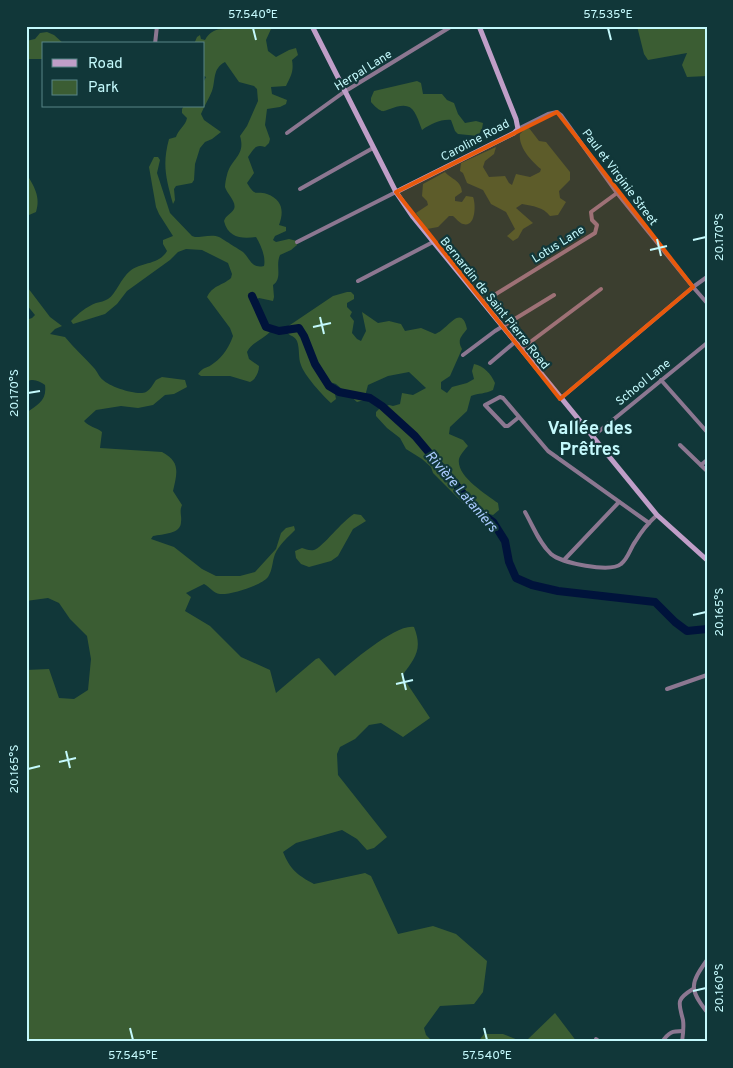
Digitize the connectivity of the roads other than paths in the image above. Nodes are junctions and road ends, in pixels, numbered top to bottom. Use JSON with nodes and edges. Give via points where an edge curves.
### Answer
{"nodes":[{"id":1,"x":157,"y":26,"type":"edge"},
{"id":2,"x":312,"y":26,"type":"edge"},
{"id":3,"x":452,"y":26,"type":"edge"},
{"id":4,"x":479,"y":26,"type":"edge"},
{"id":5,"x":155,"y":42,"type":"edge"},
{"id":6,"x":344,"y":92,"type":"junction"},
{"id":7,"x":518,"y":129,"type":"junction"},
{"id":8,"x":287,"y":133,"type":"dead end"},
{"id":9,"x":373,"y":148,"type":"junction"},
{"id":10,"x":300,"y":189,"type":"dead end"},
{"id":11,"x":396,"y":192,"type":"junction"},
{"id":12,"x":617,"y":193,"type":"junction"},
{"id":13,"x":297,"y":242,"type":"dead end"},
{"id":14,"x":433,"y":242,"type":"junction"},
{"id":15,"x":707,"y":277,"type":"edge"},
{"id":16,"x":358,"y":281,"type":"dead end"},
{"id":17,"x":693,"y":287,"type":"junction"},
{"id":18,"x":601,"y":289,"type":"dead end"},
{"id":19,"x":554,"y":295,"type":"dead end"},
{"id":20,"x":483,"y":302,"type":"junction"},
{"id":21,"x":707,"y":303,"type":"edge"},
{"id":22,"x":504,"y":327,"type":"junction"},
{"id":23,"x":515,"y":342,"type":"junction"},
{"id":24,"x":707,"y":343,"type":"edge"},
{"id":25,"x":521,"y":349,"type":"junction"},
{"id":26,"x":463,"y":355,"type":"dead end"},
{"id":27,"x":490,"y":363,"type":"dead end"},
{"id":28,"x":661,"y":380,"type":"junction"},
{"id":29,"x":560,"y":399,"type":"junction"},
{"id":30,"x":519,"y":417,"type":"junction"},
{"id":31,"x":707,"y":432,"type":"edge"},
{"id":32,"x":592,"y":437,"type":"junction"},
{"id":33,"x":680,"y":445,"type":"dead end"},
{"id":34,"x":707,"y":460,"type":"edge"},
{"id":35,"x":701,"y":466,"type":"junction"},
{"id":36,"x":707,"y":471,"type":"edge"},
{"id":37,"x":619,"y":502,"type":"junction"},
{"id":38,"x":525,"y":512,"type":"dead end"},
{"id":39,"x":657,"y":515,"type":"junction"},
{"id":40,"x":649,"y":523,"type":"junction"},
{"id":41,"x":564,"y":560,"type":"junction"},
{"id":42,"x":707,"y":560,"type":"edge"},
{"id":43,"x":707,"y":675,"type":"edge"},
{"id":44,"x":667,"y":689,"type":"dead end"},
{"id":45,"x":707,"y":960,"type":"edge"},
{"id":46,"x":701,"y":969,"type":"junction"},
{"id":47,"x":707,"y":973,"type":"edge"},
{"id":48,"x":693,"y":989,"type":"junction"},
{"id":49,"x":707,"y":1012,"type":"edge"},
{"id":50,"x":683,"y":1031,"type":"junction"},
{"id":51,"x":596,"y":1038,"type":"dead end"},
{"id":52,"x":600,"y":1042,"type":"edge"},
{"id":53,"x":662,"y":1042,"type":"edge"},
{"id":54,"x":682,"y":1042,"type":"edge"}],
"edges":[{"from":1,"to":5,"type":"street"},
{"from":2,"to":6,"type":"main road","name":"Bernardin de Saint Pierre Road"},
{"from":3,"to":6,"type":"street","name":"Herpal Lane"},
{"from":4,"to":7,"type":"main road","name":"Caroline Road"},
{"from":6,"to":8,"type":"street","name":"Herpal Lane"},
{"from":6,"to":9,"type":"main road","name":"Bernardin de Saint Pierre Road"},
{"from":7,"to":11,"type":"main road","name":"Caroline Road"},
{"from":7,"to":12,"type":"street","name":"Paul et Virginie Street","via":[[557,112]]},
{"from":9,"to":10,"type":"street"},
{"from":9,"to":11,"type":"main road","name":"Bernardin de Saint Pierre Road"},
{"from":11,"to":13,"type":"street"},
{"from":11,"to":14,"type":"main road","name":"Bernardin de Saint Pierre Road"},
{"from":12,"to":17,"type":"street","name":"Paul et Virginie Street"},
{"from":12,"to":20,"type":"street","name":"Lotus Lane","via":[[591,212],[597,225],[595,233]]},
{"from":14,"to":16,"type":"street"},
{"from":14,"to":20,"type":"main road","name":"Bernardin de Saint Pierre Road"},
{"from":15,"to":17,"type":"street"},
{"from":17,"to":21,"type":"street","name":"Paul et Virginie Street"},
{"from":17,"to":29,"type":"street"},
{"from":18,"to":25,"type":"street"},
{"from":19,"to":22,"type":"street"},
{"from":20,"to":22,"type":"main road","name":"Bernardin de Saint Pierre Road"},
{"from":22,"to":23,"type":"main road","name":"Bernardin de Saint Pierre Road"},
{"from":22,"to":26,"type":"street"},
{"from":23,"to":25,"type":"main road","name":"Bernardin de Saint Pierre Road"},
{"from":23,"to":27,"type":"street"},
{"from":24,"to":28,"type":"street","name":"School Lane"},
{"from":25,"to":29,"type":"main road","name":"Bernardin de Saint Pierre Road"},
{"from":28,"to":31,"type":"street"},
{"from":28,"to":32,"type":"street","name":"School Lane"},
{"from":29,"to":32,"type":"main road","name":"Bernardin de Saint Pierre Road"},
{"from":30,"to":30,"type":"street","via":[[503,398],[486,403],[486,407],[505,426]]},
{"from":30,"to":37,"type":"street","via":[[548,451]]},
{"from":32,"to":39,"type":"main road","name":"Bernardin de Saint Pierre Road"},
{"from":33,"to":35,"type":"street"},
{"from":34,"to":35,"type":"street"},
{"from":35,"to":36,"type":"street"},
{"from":37,"to":40,"type":"street"},
{"from":37,"to":41,"type":"street"},
{"from":38,"to":41,"type":"street","via":[[545,547],[553,556]]},
{"from":39,"to":40,"type":"street"},
{"from":39,"to":42,"type":"main road","name":"Bernardin de Saint Pierre Road"},
{"from":40,"to":41,"type":"street","via":[[619,566],[601,568]]},
{"from":43,"to":44,"type":"street"},
{"from":45,"to":46,"type":"street"},
{"from":46,"to":47,"type":"street"},
{"from":46,"to":48,"type":"street"},
{"from":48,"to":49,"type":"street"},
{"from":48,"to":50,"type":"street","via":[[683,995],[678,1005]]},
{"from":50,"to":53,"type":"street","via":[[668,1033]]},
{"from":50,"to":54,"type":"street"},
{"from":51,"to":52,"type":"street"}]}
